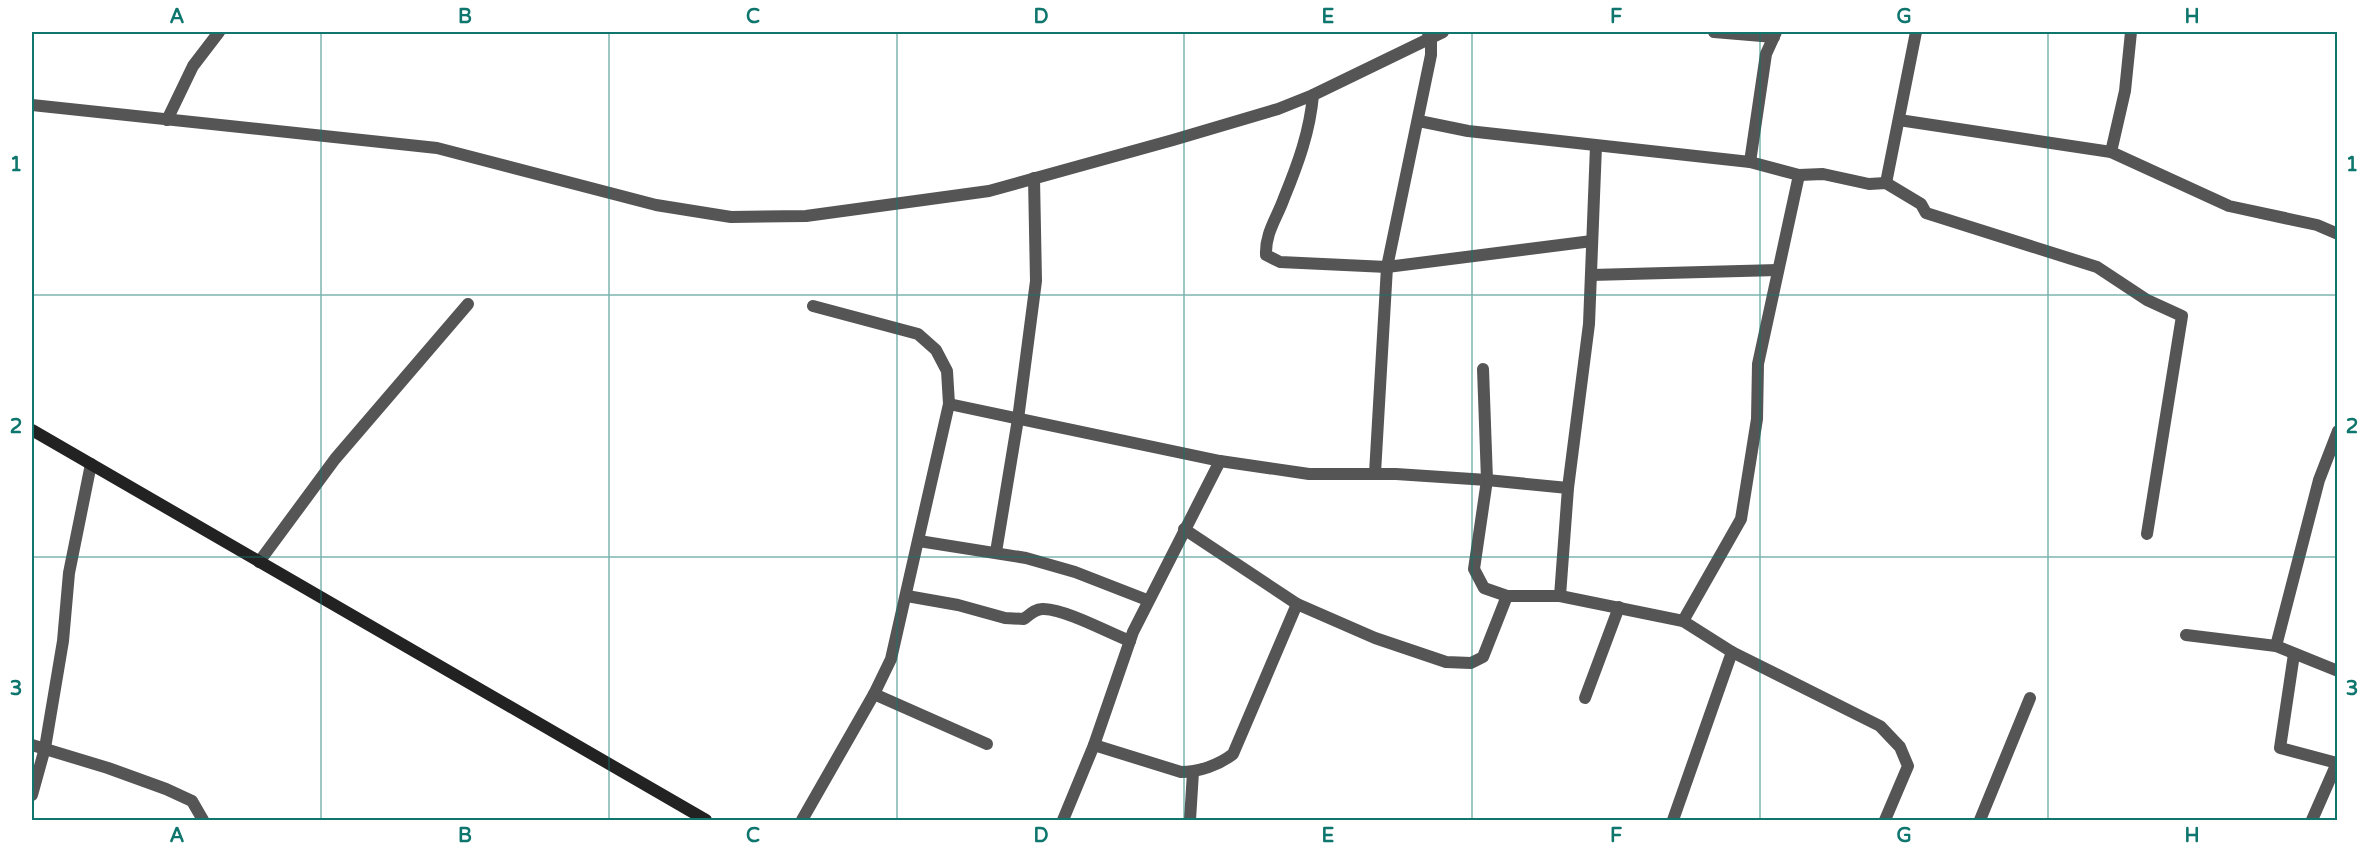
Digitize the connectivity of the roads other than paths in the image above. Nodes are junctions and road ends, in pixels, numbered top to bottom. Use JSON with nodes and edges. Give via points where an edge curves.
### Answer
{"nodes":[{"id":1,"x":219,"y":32,"type":"edge"},
{"id":2,"x":1443,"y":32,"type":"edge"},
{"id":3,"x":1714,"y":32,"type":"edge"},
{"id":4,"x":1916,"y":32,"type":"edge"},
{"id":5,"x":2131,"y":32,"type":"edge"},
{"id":6,"x":1429,"y":34,"type":"edge"},
{"id":7,"x":1775,"y":34,"type":"edge"},
{"id":8,"x":1314,"y":94,"type":"junction"},
{"id":9,"x":32,"y":105,"type":"edge"},
{"id":10,"x":167,"y":120,"type":"junction"},
{"id":11,"x":1899,"y":120,"type":"junction"},
{"id":12,"x":1419,"y":122,"type":"junction"},
{"id":13,"x":1596,"y":146,"type":"junction"},
{"id":14,"x":2111,"y":152,"type":"junction"},
{"id":15,"x":1750,"y":162,"type":"junction"},
{"id":16,"x":1799,"y":175,"type":"junction"},
{"id":17,"x":1034,"y":178,"type":"junction"},
{"id":18,"x":1886,"y":183,"type":"junction"},
{"id":19,"x":2337,"y":234,"type":"edge"},
{"id":20,"x":1592,"y":241,"type":"junction"},
{"id":21,"x":1387,"y":267,"type":"junction"},
{"id":22,"x":1779,"y":270,"type":"junction"},
{"id":23,"x":1591,"y":274,"type":"junction"},
{"id":24,"x":468,"y":304,"type":"dead end"},
{"id":25,"x":813,"y":306,"type":"dead end"},
{"id":26,"x":1483,"y":369,"type":"dead end"},
{"id":27,"x":949,"y":404,"type":"junction"},
{"id":28,"x":1018,"y":419,"type":"junction"},
{"id":29,"x":32,"y":430,"type":"edge"},
{"id":30,"x":2337,"y":431,"type":"edge"},
{"id":31,"x":1220,"y":461,"type":"junction"},
{"id":32,"x":91,"y":465,"type":"junction"},
{"id":33,"x":1375,"y":473,"type":"junction"},
{"id":34,"x":1487,"y":480,"type":"junction"},
{"id":35,"x":1568,"y":488,"type":"junction"},
{"id":36,"x":1184,"y":529,"type":"junction"},
{"id":37,"x":2147,"y":534,"type":"dead end"},
{"id":38,"x":920,"y":541,"type":"junction"},
{"id":39,"x":996,"y":552,"type":"junction"},
{"id":40,"x":259,"y":562,"type":"junction"},
{"id":41,"x":907,"y":596,"type":"junction"},
{"id":42,"x":1507,"y":596,"type":"junction"},
{"id":43,"x":1560,"y":596,"type":"junction"},
{"id":44,"x":1147,"y":600,"type":"junction"},
{"id":45,"x":1297,"y":604,"type":"junction"},
{"id":46,"x":1619,"y":607,"type":"junction"},
{"id":47,"x":1683,"y":621,"type":"junction"},
{"id":48,"x":2186,"y":635,"type":"dead end"},
{"id":49,"x":1130,"y":641,"type":"junction"},
{"id":50,"x":2276,"y":646,"type":"junction"},
{"id":51,"x":1732,"y":652,"type":"junction"},
{"id":52,"x":2294,"y":654,"type":"junction"},
{"id":53,"x":2337,"y":671,"type":"edge"},
{"id":54,"x":874,"y":694,"type":"junction"},
{"id":55,"x":1585,"y":698,"type":"dead end"},
{"id":56,"x":2030,"y":698,"type":"dead end"},
{"id":57,"x":987,"y":744,"type":"dead end"},
{"id":58,"x":1094,"y":744,"type":"junction"},
{"id":59,"x":32,"y":745,"type":"edge"},
{"id":60,"x":45,"y":748,"type":"junction"},
{"id":61,"x":1193,"y":772,"type":"junction"},
{"id":62,"x":32,"y":795,"type":"edge"},
{"id":63,"x":203,"y":820,"type":"edge"},
{"id":64,"x":706,"y":820,"type":"edge"},
{"id":65,"x":802,"y":820,"type":"edge"},
{"id":66,"x":1063,"y":820,"type":"edge"},
{"id":67,"x":1190,"y":820,"type":"edge"},
{"id":68,"x":1673,"y":820,"type":"edge"},
{"id":69,"x":1885,"y":820,"type":"edge"},
{"id":70,"x":1980,"y":820,"type":"edge"},
{"id":71,"x":2312,"y":820,"type":"edge"}],
"edges":[{"from":1,"to":10,"type":"street","via":[[193,66]]},
{"from":2,"to":6,"type":"street"},
{"from":3,"to":7,"type":"street"},
{"from":4,"to":11,"type":"street"},
{"from":5,"to":14,"type":"street","via":[[2126,92]]},
{"from":6,"to":8,"type":"street"},
{"from":6,"to":12,"type":"street","via":[[1431,55]]},
{"from":7,"to":15,"type":"street","via":[[1766,54]]},
{"from":8,"to":17,"type":"street","via":[[1278,109]]},
{"from":8,"to":21,"type":"street","via":[[1309,130],[1266,241],[1266,255],[1280,262]]},
{"from":9,"to":10,"type":"street"},
{"from":10,"to":17,"type":"street","via":[[437,148],[656,205],[731,216],[807,216],[989,191]]},
{"from":11,"to":14,"type":"street"},
{"from":11,"to":18,"type":"street"},
{"from":12,"to":13,"type":"street"},
{"from":12,"to":21,"type":"street"},
{"from":13,"to":15,"type":"street"},
{"from":13,"to":20,"type":"street"},
{"from":14,"to":19,"type":"street","via":[[2229,207],[2317,225]]},
{"from":15,"to":16,"type":"street"},
{"from":16,"to":18,"type":"street","via":[[1823,174],[1869,184]]},
{"from":16,"to":22,"type":"street"},
{"from":17,"to":28,"type":"street","via":[[1036,281]]},
{"from":18,"to":37,"type":"street","via":[[1921,204],[1926,213],[2097,267],[2147,300],[2182,316]]},
{"from":20,"to":21,"type":"street"},
{"from":20,"to":23,"type":"street"},
{"from":21,"to":33,"type":"street"},
{"from":22,"to":23,"type":"street"},
{"from":22,"to":47,"type":"street","via":[[1758,364],[1757,419],[1741,519]]},
{"from":23,"to":35,"type":"street","via":[[1589,324]]},
{"from":24,"to":40,"type":"street","via":[[335,459]]},
{"from":25,"to":27,"type":"street","via":[[918,334],[936,350],[947,371]]},
{"from":26,"to":34,"type":"street"},
{"from":27,"to":28,"type":"street"},
{"from":27,"to":38,"type":"street"},
{"from":28,"to":31,"type":"street"},
{"from":28,"to":39,"type":"street"},
{"from":29,"to":32,"type":"main road"},
{"from":30,"to":50,"type":"street","via":[[2319,480]]},
{"from":31,"to":33,"type":"street","via":[[1309,474]]},
{"from":31,"to":36,"type":"street"},
{"from":32,"to":40,"type":"main road"},
{"from":32,"to":60,"type":"street","via":[[69,573],[63,641]]},
{"from":33,"to":34,"type":"street"},
{"from":34,"to":35,"type":"street"},
{"from":34,"to":42,"type":"street","via":[[1474,569],[1484,588]]},
{"from":35,"to":43,"type":"street"},
{"from":36,"to":44,"type":"street"},
{"from":36,"to":45,"type":"street"},
{"from":38,"to":39,"type":"street"},
{"from":38,"to":41,"type":"street"},
{"from":39,"to":44,"type":"street","via":[[1075,572]]},
{"from":40,"to":64,"type":"main road"},
{"from":41,"to":49,"type":"street","via":[[1005,618],[1024,619],[1042,608]]},
{"from":41,"to":54,"type":"street","via":[[891,659]]},
{"from":42,"to":43,"type":"street"},
{"from":42,"to":45,"type":"street","via":[[1483,657],[1471,663],[1446,662],[1376,638]]},
{"from":43,"to":46,"type":"street"},
{"from":44,"to":49,"type":"street"},
{"from":45,"to":61,"type":"street","via":[[1233,754],[1225,761]]},
{"from":46,"to":47,"type":"street"},
{"from":46,"to":55,"type":"street"},
{"from":47,"to":51,"type":"street"},
{"from":48,"to":50,"type":"street"},
{"from":49,"to":58,"type":"street"},
{"from":50,"to":52,"type":"street"},
{"from":51,"to":68,"type":"street"},
{"from":51,"to":69,"type":"street","via":[[1880,726],[1900,747],[1908,766]]},
{"from":52,"to":53,"type":"street"},
{"from":52,"to":71,"type":"street","via":[[2280,748],[2337,763]]},
{"from":54,"to":57,"type":"street"},
{"from":54,"to":65,"type":"street"},
{"from":56,"to":70,"type":"street"},
{"from":58,"to":61,"type":"street","via":[[1181,772]]},
{"from":58,"to":66,"type":"street"},
{"from":59,"to":60,"type":"street"},
{"from":60,"to":62,"type":"street"},
{"from":60,"to":63,"type":"street","via":[[166,789],[192,801]]},
{"from":61,"to":67,"type":"street"}]}
